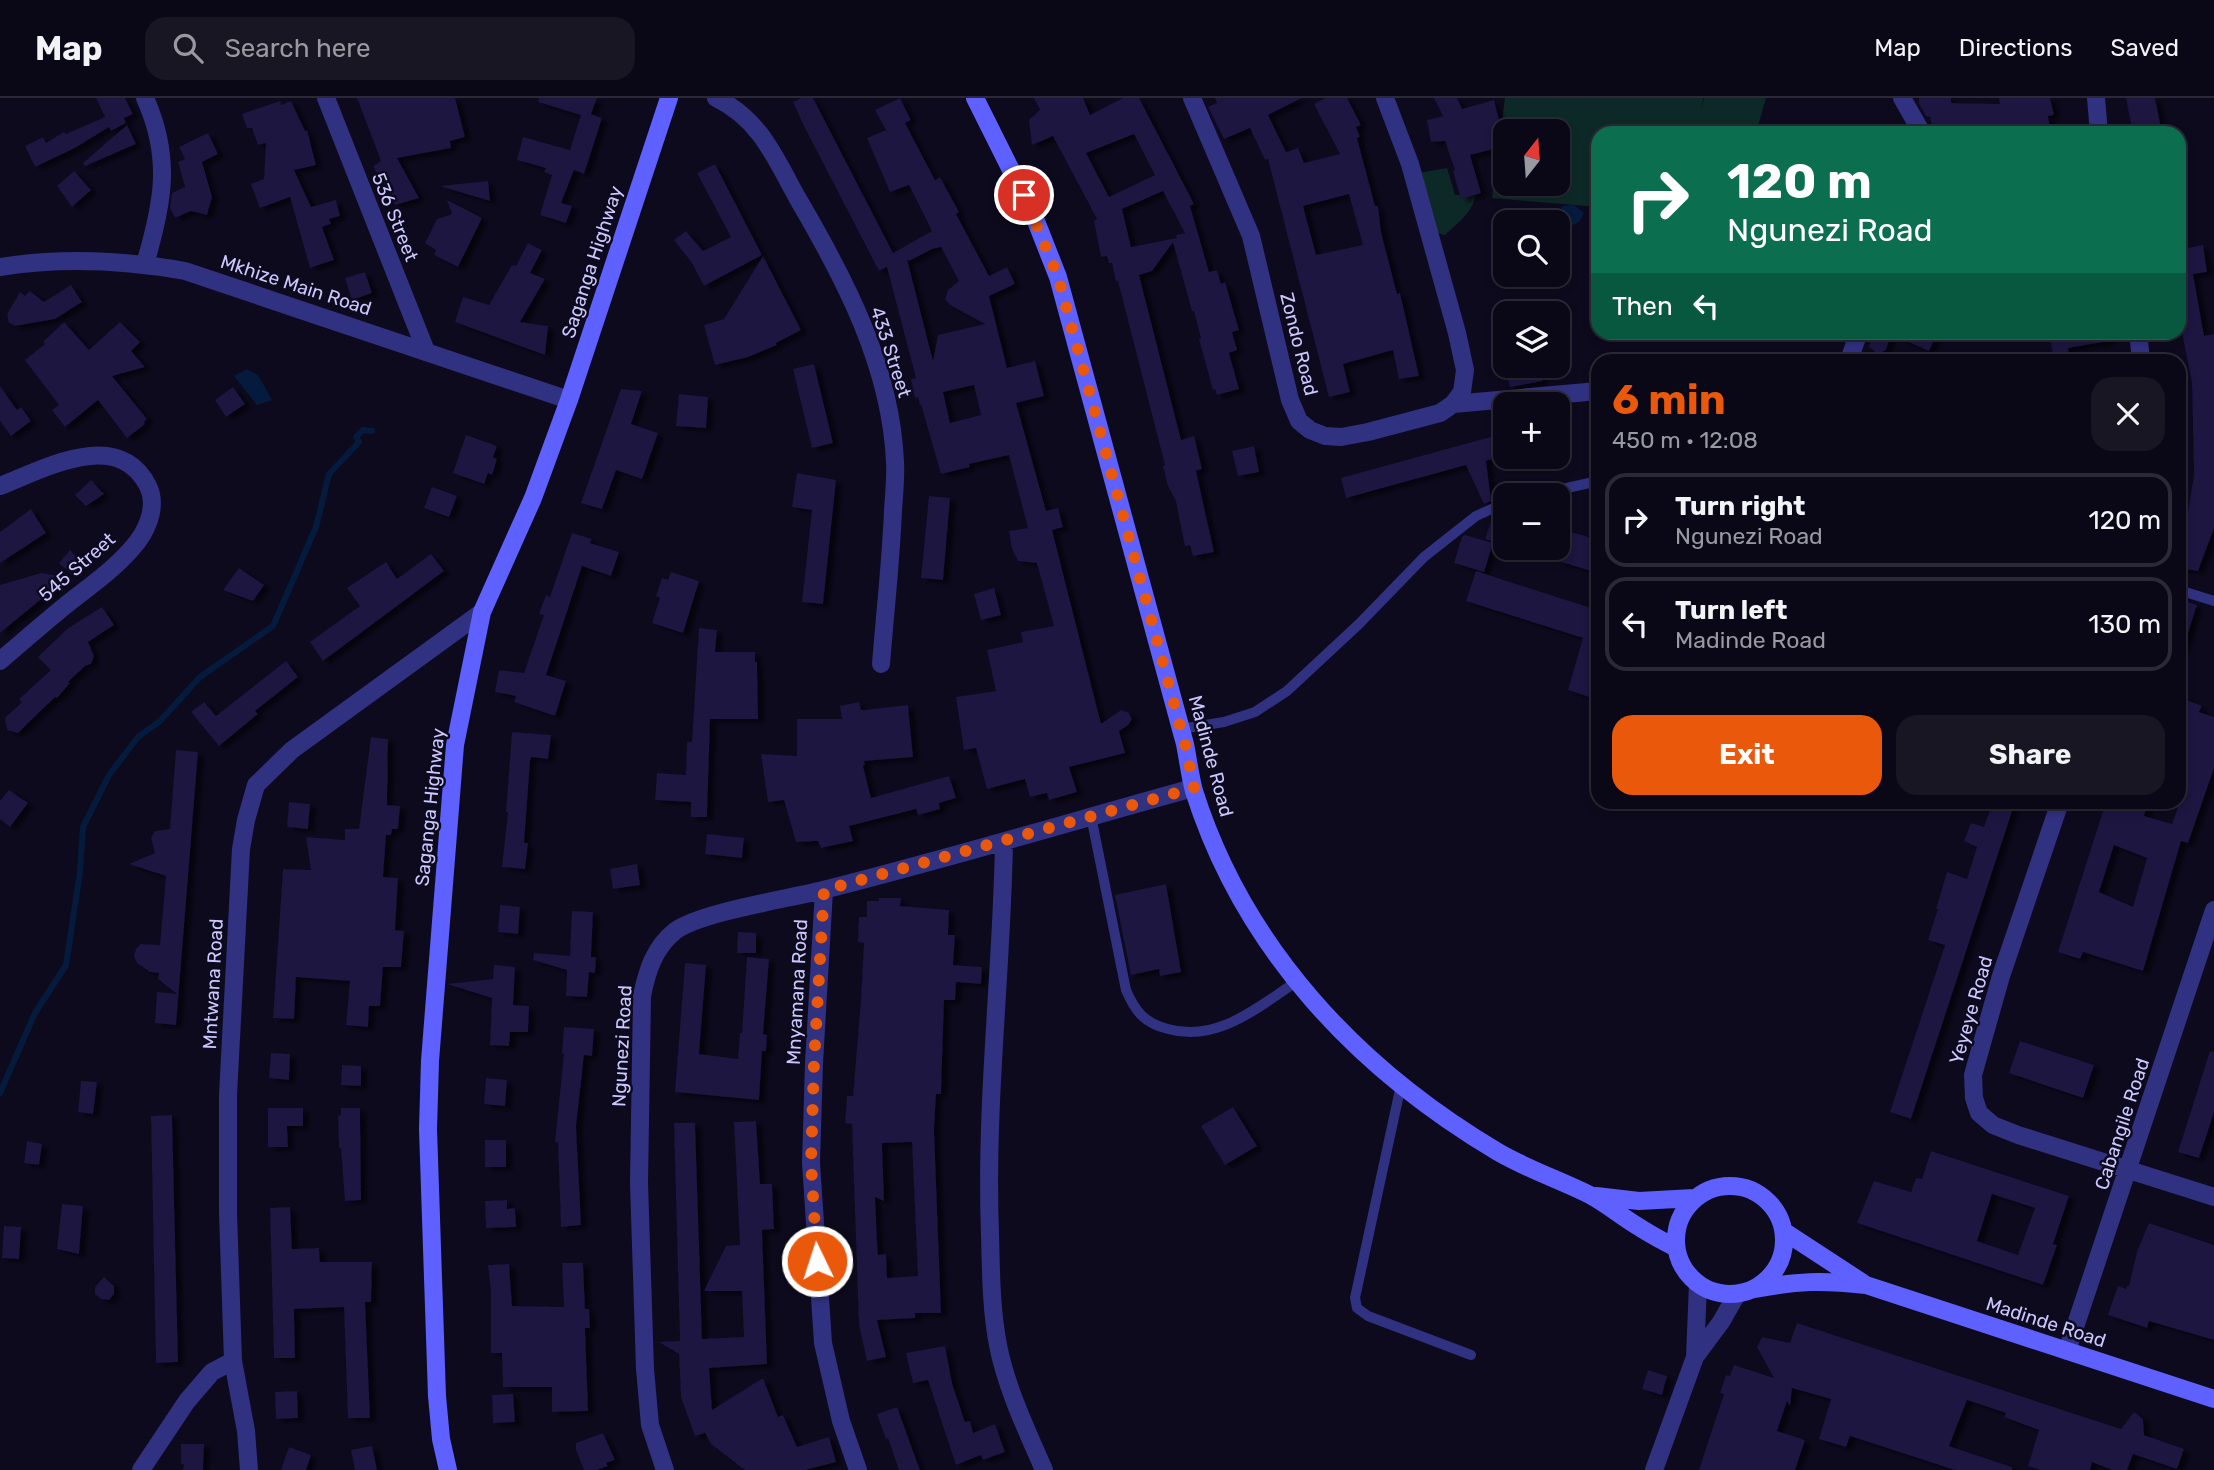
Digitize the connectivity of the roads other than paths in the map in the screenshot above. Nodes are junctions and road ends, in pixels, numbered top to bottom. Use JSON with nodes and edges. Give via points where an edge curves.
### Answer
{"nodes":[{"id":1,"x":145,"y":98,"type":"edge"},
{"id":2,"x":326,"y":98,"type":"edge"},
{"id":3,"x":669,"y":98,"type":"edge"},
{"id":4,"x":716,"y":98,"type":"edge"},
{"id":5,"x":975,"y":98,"type":"edge"},
{"id":6,"x":1192,"y":98,"type":"edge"},
{"id":7,"x":1385,"y":98,"type":"edge"},
{"id":8,"x":1902,"y":98,"type":"edge"},
{"id":9,"x":2096,"y":98,"type":"edge"},
{"id":10,"x":1918,"y":126,"type":"edge"},
{"id":11,"x":2098,"y":126,"type":"edge"},
{"id":12,"x":145,"y":264,"type":"junction"},
{"id":13,"x":0,"y":267,"type":"edge"},
{"id":14,"x":426,"y":351,"type":"junction"},
{"id":15,"x":1591,"y":392,"type":"edge"},
{"id":16,"x":569,"y":400,"type":"junction"},
{"id":17,"x":1454,"y":404,"type":"junction"},
{"id":18,"x":1591,"y":483,"type":"edge"},
{"id":19,"x":0,"y":486,"type":"edge"},
{"id":20,"x":1570,"y":487,"type":"edge"},
{"id":21,"x":1493,"y":508,"type":"edge"},
{"id":22,"x":2186,"y":592,"type":"edge"},
{"id":23,"x":2214,"y":601,"type":"edge"},
{"id":24,"x":482,"y":612,"type":"junction"},
{"id":25,"x":0,"y":661,"type":"edge"},
{"id":26,"x":881,"y":664,"type":"dead end"},
{"id":27,"x":1181,"y":729,"type":"junction"},
{"id":28,"x":1194,"y":788,"type":"junction"},
{"id":29,"x":2058,"y":809,"type":"edge"},
{"id":30,"x":1091,"y":816,"type":"junction"},
{"id":31,"x":1004,"y":841,"type":"junction"},
{"id":32,"x":824,"y":890,"type":"junction"},
{"id":33,"x":2214,"y":910,"type":"edge"},
{"id":34,"x":1296,"y":982,"type":"junction"},
{"id":35,"x":1401,"y":1085,"type":"junction"},
{"id":36,"x":2129,"y":1169,"type":"junction"},
{"id":37,"x":1592,"y":1196,"type":"junction"},
{"id":38,"x":2214,"y":1197,"type":"edge"},
{"id":39,"x":1694,"y":1198,"type":"junction"},
{"id":40,"x":1785,"y":1232,"type":"junction"},
{"id":41,"x":1676,"y":1248,"type":"junction"},
{"id":42,"x":1698,"y":1284,"type":"junction"},
{"id":43,"x":1866,"y":1285,"type":"junction"},
{"id":44,"x":1755,"y":1289,"type":"junction"},
{"id":45,"x":1737,"y":1294,"type":"junction"},
{"id":46,"x":2067,"y":1351,"type":"junction"},
{"id":47,"x":1471,"y":1355,"type":"dead end"},
{"id":48,"x":1695,"y":1357,"type":"junction"},
{"id":49,"x":233,"y":1361,"type":"junction"},
{"id":50,"x":2214,"y":1399,"type":"edge"},
{"id":51,"x":141,"y":1470,"type":"edge"},
{"id":52,"x":249,"y":1470,"type":"edge"},
{"id":53,"x":448,"y":1470,"type":"edge"},
{"id":54,"x":665,"y":1470,"type":"edge"},
{"id":55,"x":858,"y":1470,"type":"edge"},
{"id":56,"x":1044,"y":1470,"type":"edge"},
{"id":57,"x":1654,"y":1470,"type":"edge"}],
"edges":[{"from":1,"to":12,"type":"street","via":[[158,133],[163,184]]},
{"from":2,"to":14,"type":"street","name":"536 Street"},
{"from":3,"to":16,"type":"street","name":"Saganga Highway"},
{"from":4,"to":26,"type":"street","name":"433 Street","via":[[743,113],[761,135],[842,278],[870,343],[887,404],[895,462]]},
{"from":5,"to":27,"type":"street","name":"Madinde Road","via":[[1034,216],[1058,277]]},
{"from":6,"to":17,"type":"street","name":"Zondo Road","via":[[1251,236],[1299,421],[1325,436],[1341,437],[1440,413]]},
{"from":7,"to":17,"type":"street","via":[[1410,164],[1463,358],[1465,380]]},
{"from":8,"to":10,"type":"street"},
{"from":9,"to":11,"type":"street"},
{"from":12,"to":13,"type":"street","name":"Mkhize Main Road","via":[[90,260]]},
{"from":12,"to":14,"type":"street","name":"Mkhize Main Road","via":[[238,287]]},
{"from":14,"to":16,"type":"street","name":"Mkhize Main Road"},
{"from":15,"to":17,"type":"street"},
{"from":16,"to":24,"type":"street","name":"Saganga Highway","via":[[533,498]]},
{"from":18,"to":20,"type":"lane"},
{"from":19,"to":25,"type":"street","name":"545 Street","via":[[79,457],[106,454],[127,461],[141,475],[150,489],[153,508],[139,540],[115,566]]},
{"from":21,"to":27,"type":"lane","via":[[1476,516],[1424,557],[1287,691],[1255,712]]},
{"from":22,"to":23,"type":"lane"},
{"from":24,"to":49,"type":"street","name":"Mntwana Road","via":[[292,750],[256,785],[242,849],[228,1095]]},
{"from":24,"to":53,"type":"street","name":"Saganga Highway","via":[[455,745],[430,1061],[437,1395]]},
{"from":27,"to":28,"type":"street","name":"Madinde Road"},
{"from":28,"to":30,"type":"street","name":"Ngunezi Road"},
{"from":28,"to":34,"type":"street","name":"Madinde Road","via":[[1234,886]]},
{"from":29,"to":36,"type":"street","name":"Yeyeye Road","via":[[2001,976],[1973,1075],[1973,1098],[1979,1113],[1993,1125]]},
{"from":30,"to":31,"type":"street","name":"Ngunezi Road"},
{"from":30,"to":34,"type":"lane","via":[[1126,990],[1134,1009],[1148,1021],[1179,1032],[1218,1028]]},
{"from":31,"to":32,"type":"street","name":"Ngunezi Road"},
{"from":31,"to":56,"type":"street","via":[[988,1124],[992,1284],[998,1346]]},
{"from":32,"to":54,"type":"street","name":"Ngunezi Road","via":[[688,924],[658,950],[647,970],[639,1073],[645,1356],[650,1425]]},
{"from":32,"to":55,"type":"street","name":"Mnyamana Road","via":[[812,1187],[823,1343]]},
{"from":33,"to":36,"type":"street","name":"Cabangile Road"},
{"from":34,"to":35,"type":"street","name":"Madinde Road","via":[[1365,1056]]},
{"from":35,"to":37,"type":"street","name":"Madinde Road","via":[[1500,1154]]},
{"from":35,"to":47,"type":"lane","via":[[1355,1298],[1357,1308]]},
{"from":36,"to":38,"type":"street","name":"Yeyeye Road"},
{"from":36,"to":46,"type":"street","name":"Cabangile Road"},
{"from":37,"to":39,"type":"street","name":"Madinde Road","via":[[1639,1202]]},
{"from":37,"to":41,"type":"street","name":"Madinde Road"},
{"from":39,"to":40,"type":"street","via":[[1718,1186],[1738,1185],[1758,1192],[1777,1211]]},
{"from":39,"to":41,"type":"street","via":[[1680,1216]]},
{"from":40,"to":43,"type":"street","name":"Madinde Road"},
{"from":40,"to":44,"type":"street","via":[[1776,1271]]},
{"from":41,"to":42,"type":"street","via":[[1682,1267]]},
{"from":42,"to":45,"type":"street","via":[[1716,1293]]},
{"from":42,"to":48,"type":"street"},
{"from":43,"to":44,"type":"street","name":"Madinde Road","via":[[1820,1280]]},
{"from":43,"to":46,"type":"street","name":"Madinde Road"},
{"from":44,"to":45,"type":"street"},
{"from":45,"to":48,"type":"street"},
{"from":46,"to":50,"type":"street","name":"Madinde Road"},
{"from":48,"to":57,"type":"street"},
{"from":49,"to":51,"type":"street","via":[[212,1373],[187,1401]]},
{"from":49,"to":52,"type":"street","name":"Mntwana Road"}]}
